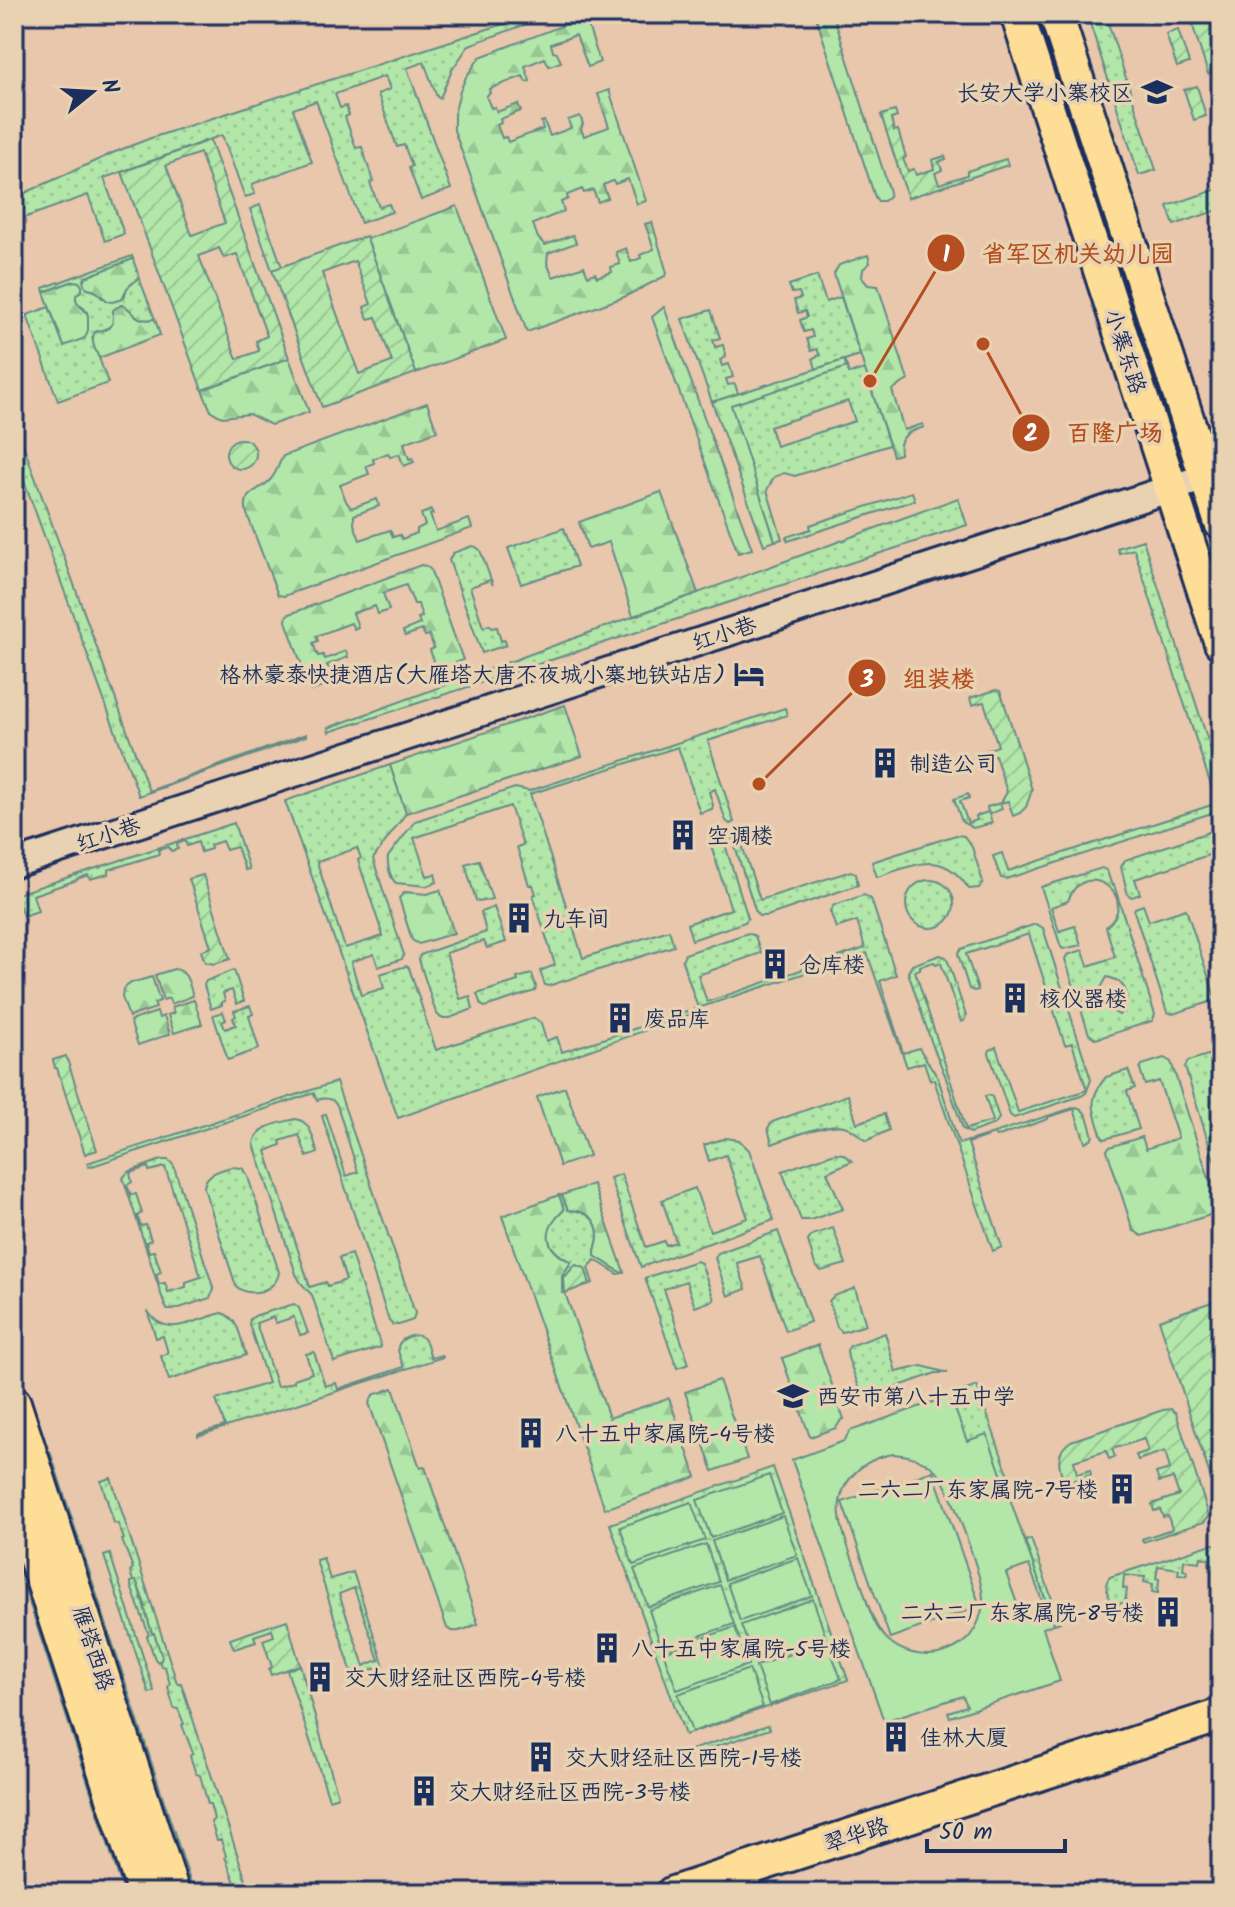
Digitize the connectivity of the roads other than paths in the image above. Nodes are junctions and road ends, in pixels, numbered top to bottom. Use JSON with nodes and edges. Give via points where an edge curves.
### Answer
{"nodes":[{"id":1,"x":1017,"y":14,"type":"edge"},
{"id":2,"x":1056,"y":14,"type":"edge"},
{"id":3,"x":1206,"y":477,"type":"junction"},
{"id":4,"x":1171,"y":488,"type":"junction"},
{"id":5,"x":1221,"y":523,"type":"edge"},
{"id":6,"x":1221,"y":643,"type":"edge"},
{"id":7,"x":14,"y":864,"type":"edge"},
{"id":8,"x":14,"y":1403,"type":"edge"},
{"id":9,"x":14,"y":1493,"type":"edge"},
{"id":10,"x":1221,"y":1715,"type":"edge"},
{"id":11,"x":1221,"y":1737,"type":"edge"},
{"id":12,"x":144,"y":1893,"type":"edge"},
{"id":13,"x":173,"y":1893,"type":"edge"},
{"id":14,"x":673,"y":1893,"type":"edge"},
{"id":15,"x":742,"y":1893,"type":"edge"}],
"edges":[{"from":1,"to":4,"type":"main road","name":"小寨东路"},
{"from":2,"to":3,"type":"main road","name":"小寨东路"},
{"from":3,"to":4,"type":"street","name":"红小巷"},
{"from":3,"to":5,"type":"main road","name":"小寨东路"},
{"from":4,"to":6,"type":"main road","name":"小寨东路"},
{"from":4,"to":7,"type":"street","name":"红小巷"},
{"from":8,"to":13,"type":"main road","name":"雁塔西路"},
{"from":9,"to":12,"type":"main road","name":"雁塔西路"},
{"from":10,"to":14,"type":"main road","name":"翠华路"},
{"from":11,"to":15,"type":"main road","name":"翠华路"}]}
